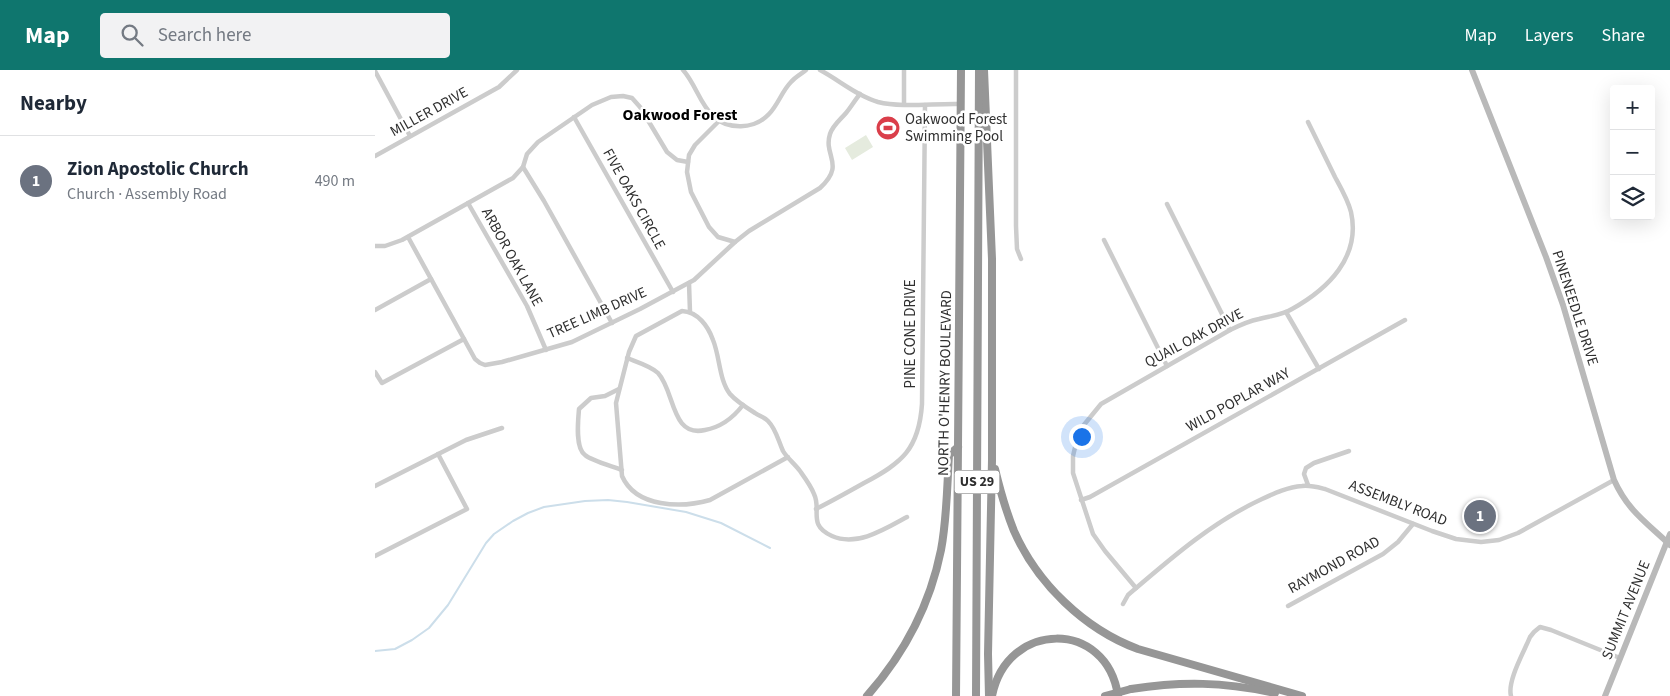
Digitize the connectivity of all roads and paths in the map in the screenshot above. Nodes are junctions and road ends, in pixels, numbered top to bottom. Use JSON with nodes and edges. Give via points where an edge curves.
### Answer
{"nodes":[{"id":1,"x":517,"y":70,"type":"edge"},
{"id":2,"x":806,"y":70,"type":"edge"},
{"id":3,"x":820,"y":70,"type":"edge"},
{"id":4,"x":904,"y":70,"type":"edge"},
{"id":5,"x":961,"y":70,"type":"edge"},
{"id":6,"x":979,"y":70,"type":"edge"},
{"id":7,"x":985,"y":70,"type":"edge"},
{"id":8,"x":1016,"y":70,"type":"edge"},
{"id":9,"x":1472,"y":70,"type":"edge"},
{"id":10,"x":375,"y":71,"type":"edge"},
{"id":11,"x":685,"y":71,"type":"edge"},
{"id":12,"x":860,"y":94,"type":"junction"},
{"id":13,"x":903,"y":104,"type":"junction"},
{"id":14,"x":925,"y":104,"type":"junction"},
{"id":15,"x":961,"y":104,"type":"junction"},
{"id":16,"x":574,"y":117,"type":"junction"},
{"id":17,"x":719,"y":120,"type":"junction"},
{"id":18,"x":1308,"y":122,"type":"dead end"},
{"id":19,"x":410,"y":136,"type":"junction"},
{"id":20,"x":375,"y":156,"type":"edge"},
{"id":21,"x":688,"y":162,"type":"junction"},
{"id":22,"x":523,"y":167,"type":"junction"},
{"id":23,"x":469,"y":203,"type":"junction"},
{"id":24,"x":1167,"y":204,"type":"dead end"},
{"id":25,"x":408,"y":237,"type":"junction"},
{"id":26,"x":1104,"y":240,"type":"dead end"},
{"id":27,"x":735,"y":242,"type":"junction"},
{"id":28,"x":375,"y":246,"type":"edge"},
{"id":29,"x":1021,"y":259,"type":"dead end"},
{"id":30,"x":431,"y":279,"type":"junction"},
{"id":31,"x":689,"y":282,"type":"junction"},
{"id":32,"x":673,"y":292,"type":"junction"},
{"id":33,"x":375,"y":310,"type":"edge"},
{"id":34,"x":690,"y":312,"type":"junction"},
{"id":35,"x":1286,"y":312,"type":"junction"},
{"id":36,"x":1405,"y":320,"type":"dead end"},
{"id":37,"x":612,"y":323,"type":"junction"},
{"id":38,"x":1230,"y":330,"type":"junction"},
{"id":39,"x":464,"y":339,"type":"junction"},
{"id":40,"x":546,"y":350,"type":"junction"},
{"id":41,"x":627,"y":358,"type":"junction"},
{"id":42,"x":1167,"y":366,"type":"junction"},
{"id":43,"x":1319,"y":369,"type":"junction"},
{"id":44,"x":375,"y":372,"type":"edge"},
{"id":45,"x":619,"y":389,"type":"junction"},
{"id":46,"x":743,"y":404,"type":"junction"},
{"id":47,"x":502,"y":428,"type":"dead end"},
{"id":48,"x":958,"y":447,"type":"junction"},
{"id":49,"x":1349,"y":451,"type":"dead end"},
{"id":50,"x":438,"y":454,"type":"junction"},
{"id":51,"x":788,"y":457,"type":"junction"},
{"id":52,"x":992,"y":460,"type":"junction"},
{"id":53,"x":622,"y":470,"type":"junction"},
{"id":54,"x":1614,"y":480,"type":"junction"},
{"id":55,"x":1308,"y":485,"type":"junction"},
{"id":56,"x":375,"y":486,"type":"edge"},
{"id":57,"x":1081,"y":500,"type":"junction"},
{"id":58,"x":816,"y":509,"type":"junction"},
{"id":59,"x":907,"y":517,"type":"dead end"},
{"id":60,"x":1413,"y":524,"type":"junction"},
{"id":61,"x":1670,"y":534,"type":"edge"},
{"id":62,"x":1668,"y":543,"type":"edge"},
{"id":63,"x":375,"y":556,"type":"edge"},
{"id":64,"x":1136,"y":588,"type":"junction"},
{"id":65,"x":1123,"y":604,"type":"dead end"},
{"id":66,"x":1287,"y":606,"type":"dead end"},
{"id":67,"x":1620,"y":658,"type":"junction"},
{"id":68,"x":867,"y":696,"type":"edge"},
{"id":69,"x":956,"y":696,"type":"edge"},
{"id":70,"x":976,"y":696,"type":"edge"},
{"id":71,"x":991,"y":696,"type":"edge"},
{"id":72,"x":1105,"y":696,"type":"edge"},
{"id":73,"x":1119,"y":696,"type":"edge"},
{"id":74,"x":1291,"y":696,"type":"edge"},
{"id":75,"x":1303,"y":696,"type":"edge"},
{"id":76,"x":1511,"y":696,"type":"edge"},
{"id":77,"x":1605,"y":696,"type":"edge"}],
"edges":[{"from":1,"to":19,"type":"street","name":"MILLER DRIVE","via":[[499,88]]},
{"from":2,"to":17,"type":"street","via":[[792,81],[771,112],[758,122],[741,126]]},
{"from":3,"to":12,"type":"street"},
{"from":4,"to":13,"type":"street"},
{"from":5,"to":15,"type":"highway","name":"NORTH O'HENRY BOULEVARD","number":"US 29"},
{"from":6,"to":70,"type":"highway","name":"NORTH O'HENRY BOULEVARD","number":"US 29"},
{"from":7,"to":52,"type":"highway","via":[[992,259]]},
{"from":8,"to":29,"type":"street","via":[[1015,218],[1017,250]]},
{"from":9,"to":54,"type":"street","name":"PINENEEDLE DRIVE","via":[[1563,305]]},
{"from":10,"to":19,"type":"street"},
{"from":11,"to":17,"type":"street","via":[[709,111]]},
{"from":12,"to":13,"type":"street","via":[[879,102]]},
{"from":12,"to":27,"type":"street","name":"TREE LIMB DRIVE","via":[[831,132],[829,145],[833,165],[827,182]]},
{"from":13,"to":14,"type":"street"},
{"from":14,"to":15,"type":"street"},
{"from":14,"to":58,"type":"street","name":"PINE CONE DRIVE","via":[[920,425],[913,443],[897,464]]},
{"from":15,"to":48,"type":"highway","name":"NORTH O'HENRY BOULEVARD","number":"US 29"},
{"from":16,"to":21,"type":"street","via":[[609,98],[632,98],[667,152],[677,160]]},
{"from":16,"to":22,"type":"street","via":[[532,147]]},
{"from":16,"to":32,"type":"street","name":"FIVE OAKS CIRCLE"},
{"from":17,"to":21,"type":"street","via":[[695,145]]},
{"from":18,"to":35,"type":"street","name":"QUAIL OAK DRIVE","via":[[1348,205],[1351,244],[1336,275],[1316,293]]},
{"from":19,"to":20,"type":"street","name":"MILLER DRIVE"},
{"from":21,"to":27,"type":"street","via":[[691,192],[709,227],[718,237]]},
{"from":22,"to":23,"type":"street","via":[[513,178]]},
{"from":22,"to":37,"type":"street"},
{"from":23,"to":25,"type":"street"},
{"from":23,"to":40,"type":"street","name":"ARBOR OAK LANE","via":[[527,306]]},
{"from":24,"to":38,"type":"street"},
{"from":25,"to":28,"type":"street","via":[[393,244]]},
{"from":25,"to":30,"type":"street","name":"TREE LIMB DRIVE"},
{"from":26,"to":42,"type":"street"},
{"from":27,"to":31,"type":"street","name":"TREE LIMB DRIVE"},
{"from":30,"to":33,"type":"street"},
{"from":30,"to":39,"type":"street","name":"TREE LIMB DRIVE"},
{"from":31,"to":32,"type":"street","name":"TREE LIMB DRIVE"},
{"from":31,"to":34,"type":"street"},
{"from":32,"to":37,"type":"street","name":"TREE LIMB DRIVE"},
{"from":34,"to":41,"type":"street","via":[[675,314],[636,336]]},
{"from":34,"to":46,"type":"street","via":[[704,322],[713,338],[723,380],[730,394]]},
{"from":35,"to":38,"type":"street","name":"QUAIL OAK DRIVE"},
{"from":35,"to":43,"type":"street"},
{"from":36,"to":43,"type":"street","name":"WILD POPLAR WAY"},
{"from":37,"to":40,"type":"street","name":"TREE LIMB DRIVE"},
{"from":38,"to":42,"type":"street","name":"QUAIL OAK DRIVE"},
{"from":39,"to":40,"type":"street","name":"TREE LIMB DRIVE","via":[[475,359],[485,365]]},
{"from":39,"to":44,"type":"street","via":[[381,383]]},
{"from":41,"to":45,"type":"street"},
{"from":41,"to":46,"type":"street","via":[[658,372],[681,423],[689,430],[713,429],[733,417]]},
{"from":42,"to":57,"type":"street","name":"QUAIL OAK DRIVE","via":[[1101,404],[1083,426],[1073,456],[1073,473]]},
{"from":43,"to":57,"type":"street","name":"WILD POPLAR WAY"},
{"from":45,"to":53,"type":"street","via":[[616,403]]},
{"from":45,"to":53,"type":"street","via":[[591,398],[579,410],[577,426],[579,447],[584,455]]},
{"from":46,"to":51,"type":"street","via":[[767,419]]},
{"from":47,"to":50,"type":"street"},
{"from":48,"to":68,"type":"highway","via":[[949,455],[941,550],[931,588],[900,653]]},
{"from":48,"to":69,"type":"highway","name":"NORTH O'HENRY BOULEVARD","number":"US 29"},
{"from":49,"to":55,"type":"street","via":[[1306,468]]},
{"from":50,"to":56,"type":"street"},
{"from":50,"to":63,"type":"street","via":[[467,509]]},
{"from":51,"to":53,"type":"street","via":[[700,503],[665,504],[651,500],[636,493],[625,482]]},
{"from":51,"to":58,"type":"street","via":[[814,494]]},
{"from":52,"to":71,"type":"highway","via":[[988,654]]},
{"from":52,"to":75,"type":"highway","via":[[1014,531],[1029,559],[1081,617],[1138,649]]},
{"from":54,"to":60,"type":"street","name":"ASSEMBLY ROAD","via":[[1532,526],[1499,540],[1464,541]]},
{"from":54,"to":62,"type":"street","name":"PINENEEDLE DRIVE","via":[[1631,509]]},
{"from":55,"to":60,"type":"street","name":"ASSEMBLY ROAD"},
{"from":55,"to":64,"type":"street","name":"ASSEMBLY ROAD","via":[[1276,493],[1235,513],[1195,539]]},
{"from":57,"to":64,"type":"street","name":"QUAIL OAK DRIVE","via":[[1093,534]]},
{"from":58,"to":59,"type":"street","via":[[816,522],[823,531],[833,537],[852,539],[875,534]]},
{"from":60,"to":66,"type":"street","name":"RAYMOND ROAD","via":[[1391,548]]},
{"from":61,"to":62,"type":"street","name":"SUMMIT AVENUE"},
{"from":62,"to":67,"type":"street","name":"SUMMIT AVENUE"},
{"from":64,"to":65,"type":"street","name":"ASSEMBLY ROAD","via":[[1125,597]]},
{"from":67,"to":76,"type":"street","via":[[1540,627],[1530,637],[1513,678]]},
{"from":67,"to":77,"type":"street","name":"SUMMIT AVENUE"},
{"from":71,"to":73,"type":"highway","via":[[998,676],[1013,655],[1035,642],[1059,638],[1077,642],[1099,655],[1112,672]]},
{"from":72,"to":74,"type":"highway","bridge":true,"via":[[1174,683],[1244,687]]}]}
